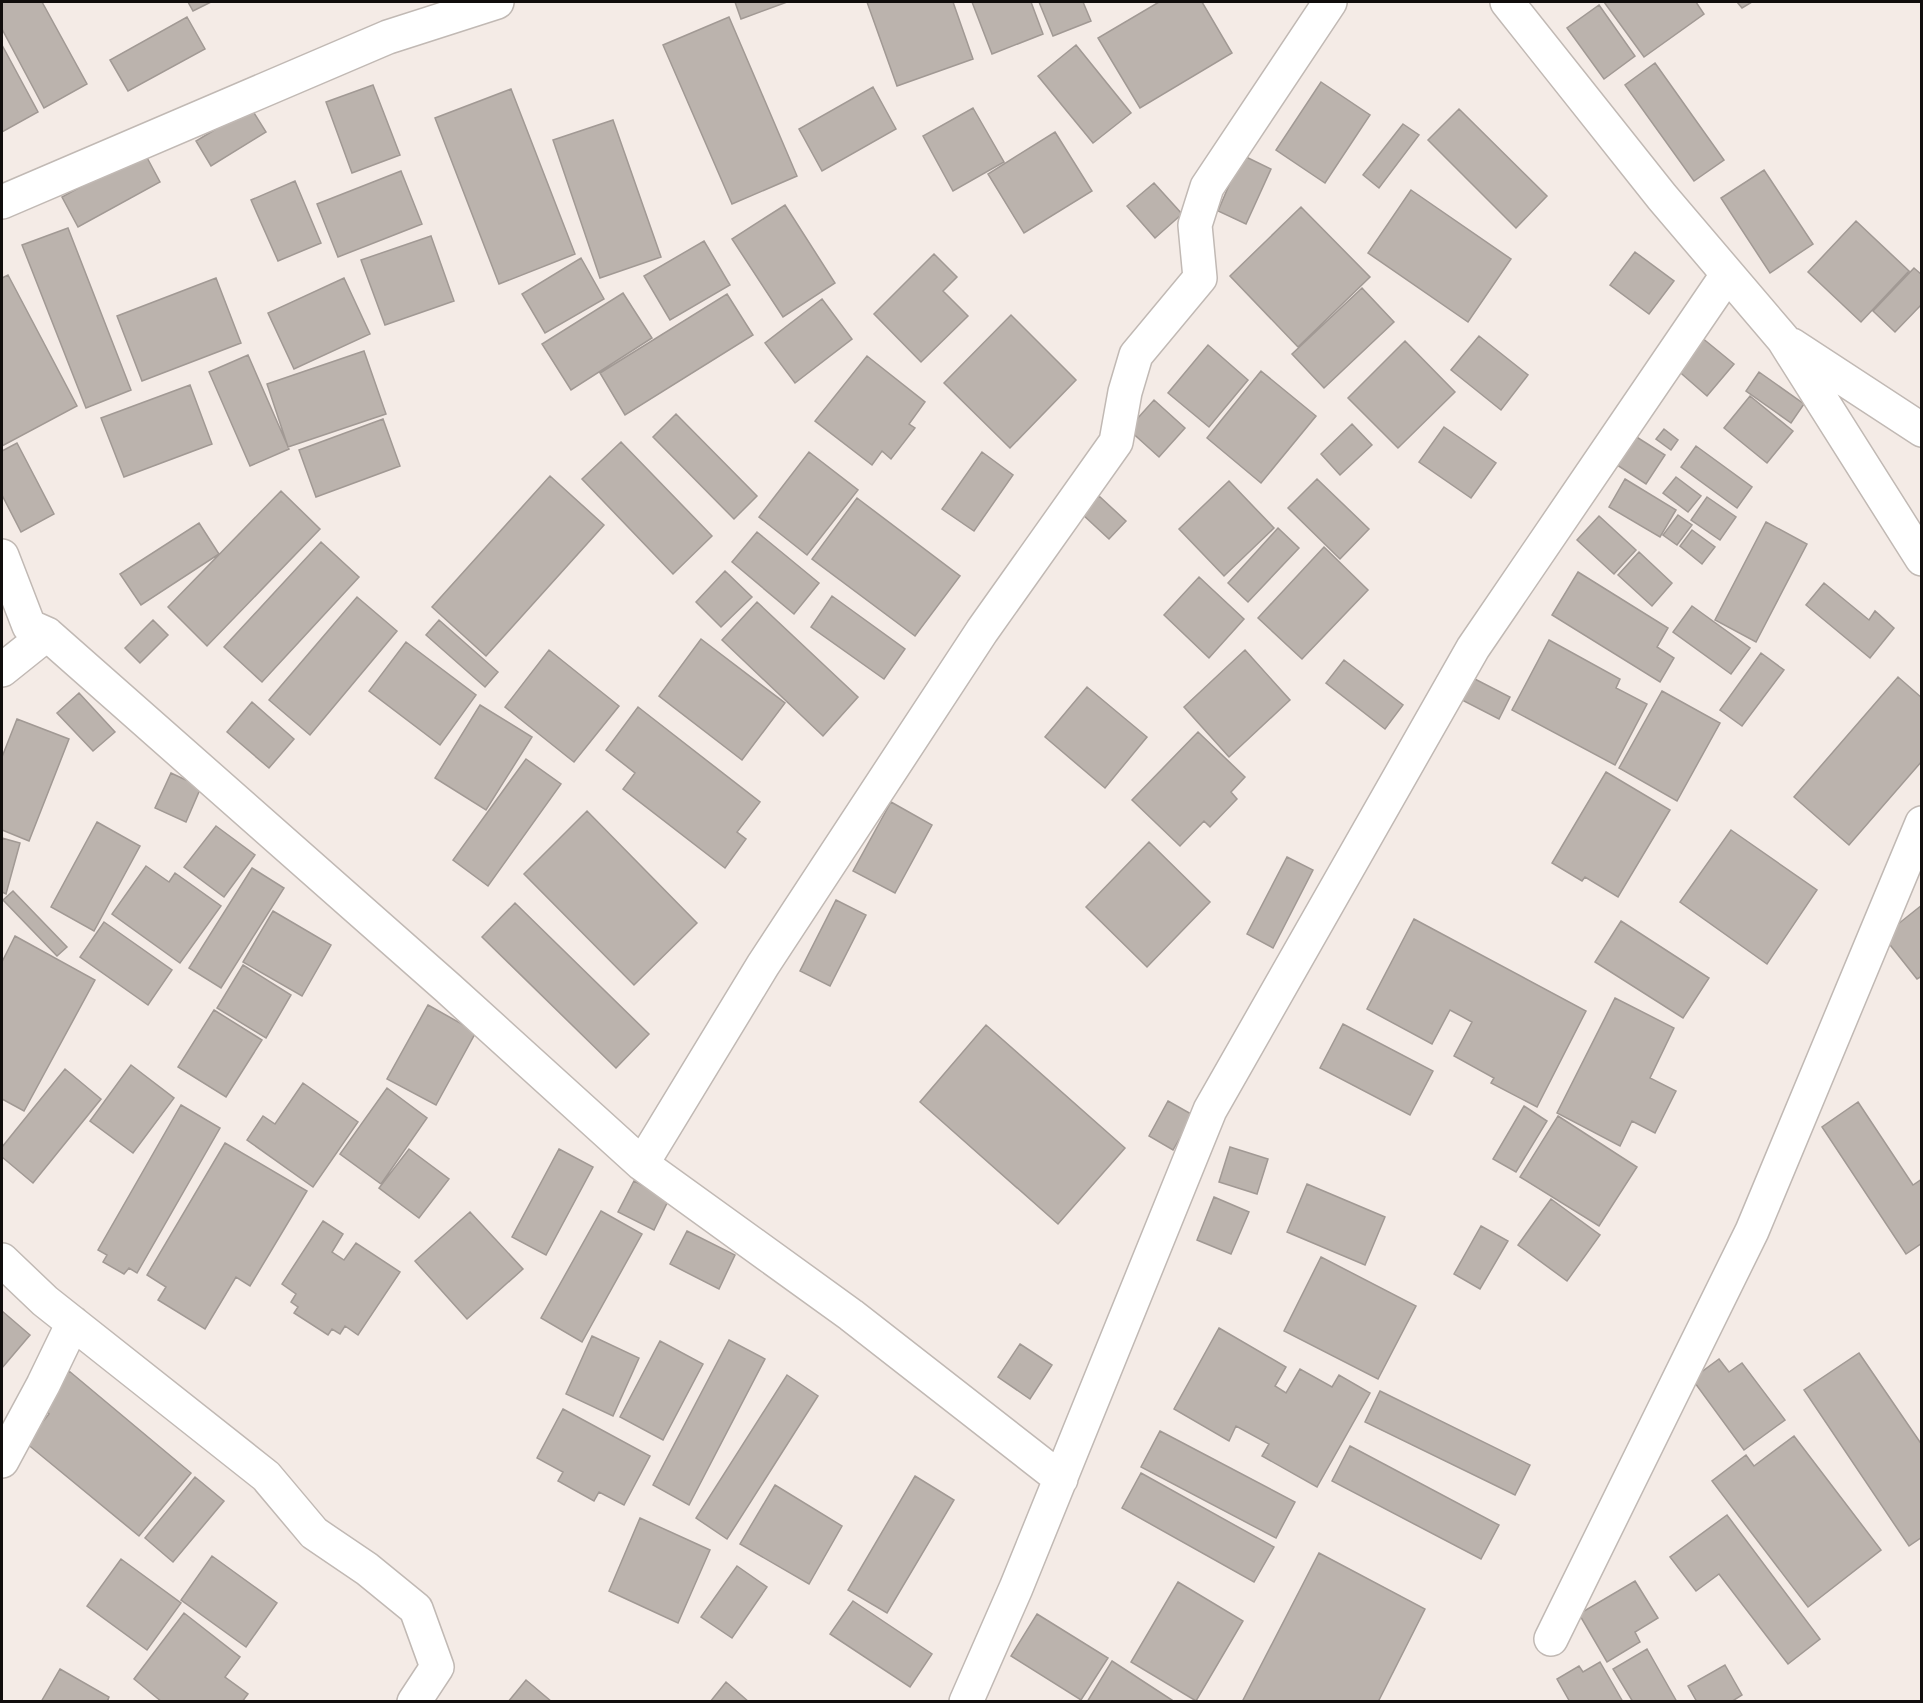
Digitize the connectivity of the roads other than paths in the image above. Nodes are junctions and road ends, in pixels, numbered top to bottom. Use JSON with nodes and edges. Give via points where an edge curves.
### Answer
{"nodes":[{"id":1,"x":497,"y":2,"type":"edge"},
{"id":2,"x":1330,"y":2,"type":"edge"},
{"id":3,"x":1507,"y":2,"type":"edge"},
{"id":4,"x":2,"y":202,"type":"edge"},
{"id":5,"x":1727,"y":275,"type":"junction"},
{"id":6,"x":1783,"y":339,"type":"junction"},
{"id":7,"x":1922,"y":430,"type":"edge"},
{"id":8,"x":2,"y":556,"type":"edge"},
{"id":9,"x":1922,"y":559,"type":"edge"},
{"id":10,"x":47,"y":634,"type":"junction"},
{"id":11,"x":2,"y":670,"type":"edge"},
{"id":12,"x":1922,"y":823,"type":"edge"},
{"id":13,"x":642,"y":1164,"type":"junction"},
{"id":14,"x":2,"y":1260,"type":"edge"},
{"id":15,"x":73,"y":1323,"type":"junction"},
{"id":16,"x":2,"y":1461,"type":"edge"},
{"id":17,"x":1061,"y":1479,"type":"junction"},
{"id":18,"x":1551,"y":1639,"type":"dead end"},
{"id":19,"x":414,"y":1701,"type":"edge"},
{"id":20,"x":966,"y":1701,"type":"edge"}],
"edges":[{"from":1,"to":4,"type":"street","via":[[388,37]]},
{"from":2,"to":13,"type":"street","via":[[1207,187],[1195,225],[1200,278],[1136,355],[1116,442],[975,640],[763,965]]},
{"from":3,"to":5,"type":"street"},
{"from":5,"to":6,"type":"street"},
{"from":5,"to":17,"type":"street","via":[[1473,648],[1210,1110]]},
{"from":6,"to":7,"type":"street"},
{"from":6,"to":9,"type":"street"},
{"from":8,"to":10,"type":"street","via":[[29,626]]},
{"from":10,"to":11,"type":"street"},
{"from":10,"to":13,"type":"street"},
{"from":12,"to":18,"type":"street","via":[[1752,1231]]},
{"from":13,"to":17,"type":"street","via":[[851,1315]]},
{"from":14,"to":15,"type":"street"},
{"from":15,"to":16,"type":"street"},
{"from":15,"to":19,"type":"street","via":[[266,1476],[314,1533],[416,1609],[437,1666]]},
{"from":17,"to":20,"type":"street"}]}
